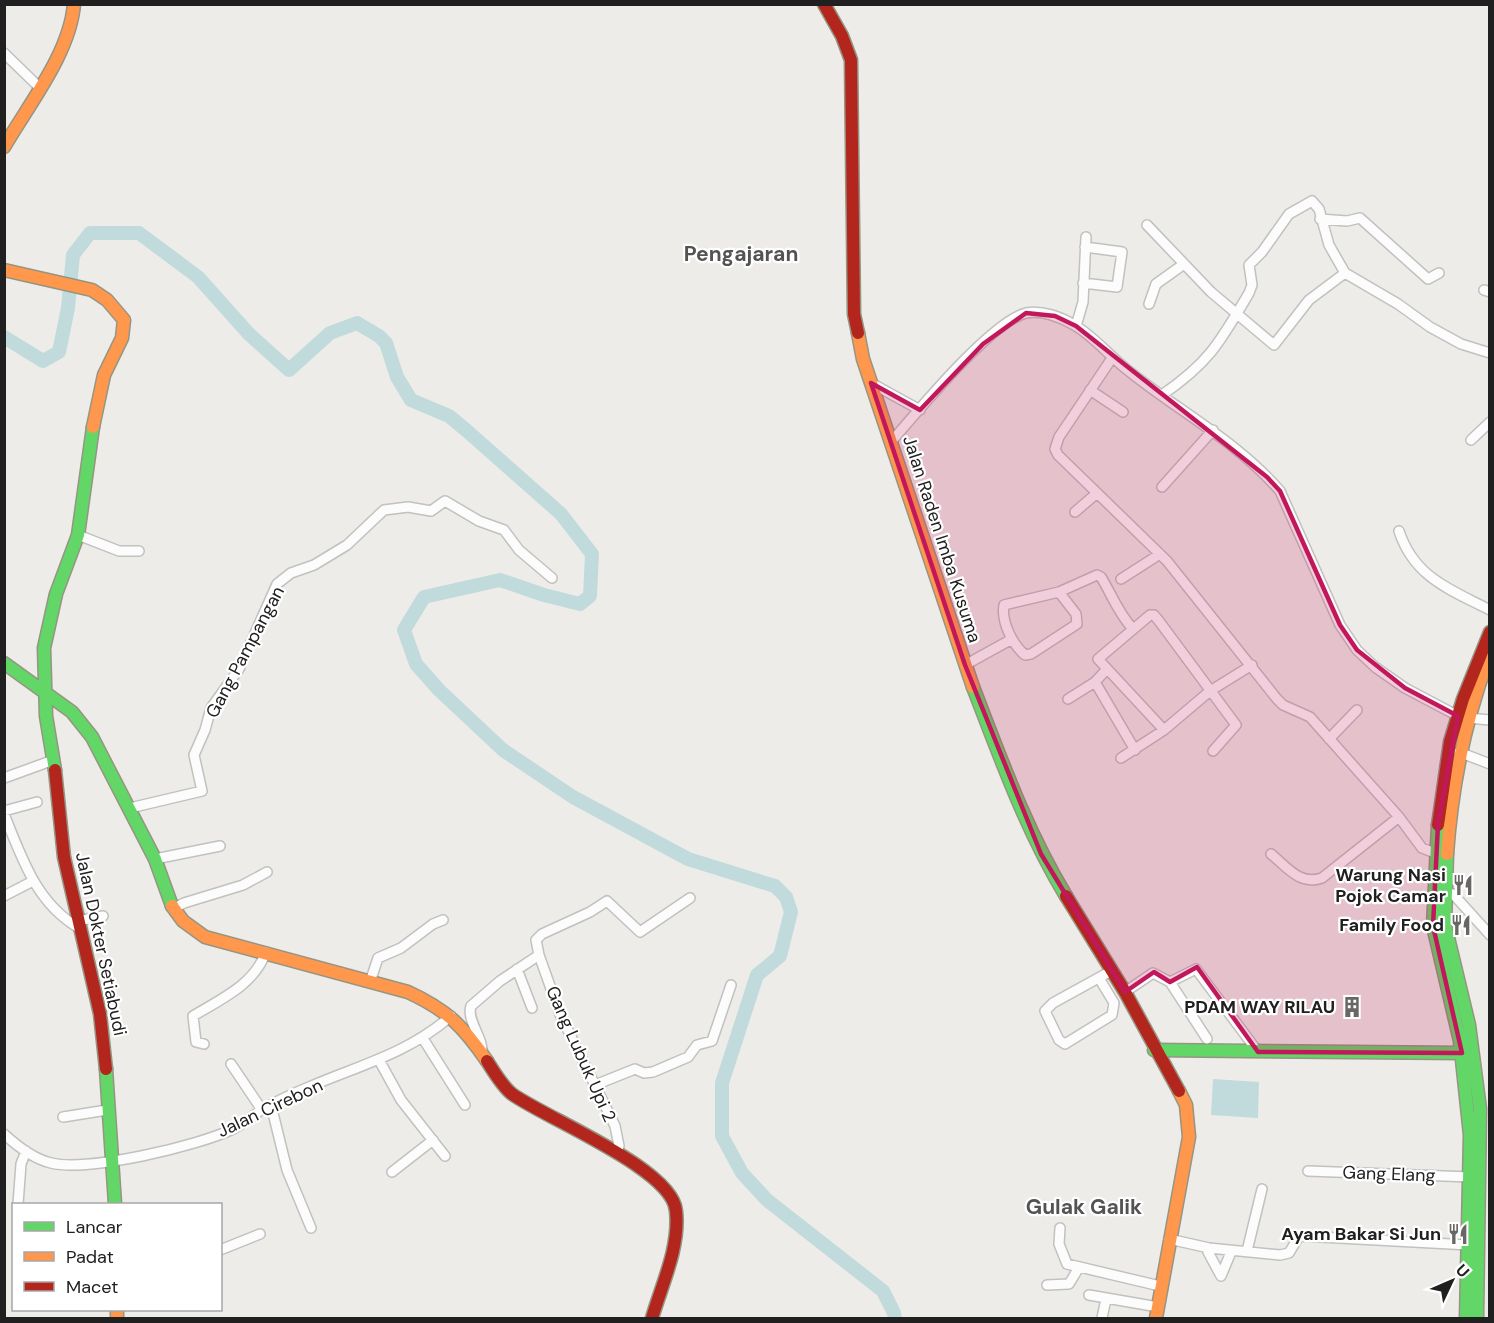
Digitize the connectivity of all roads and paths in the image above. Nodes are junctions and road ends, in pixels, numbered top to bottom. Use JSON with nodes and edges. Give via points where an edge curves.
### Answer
{"nodes":[{"id":1,"x":74,"y":4,"type":"edge"},
{"id":2,"x":824,"y":4,"type":"edge"},
{"id":3,"x":4,"y":53,"type":"edge"},
{"id":4,"x":39,"y":87,"type":"junction"},
{"id":5,"x":4,"y":147,"type":"edge"},
{"id":6,"x":1320,"y":219,"type":"junction"},
{"id":7,"x":1147,"y":225,"type":"dead end"},
{"id":8,"x":1184,"y":264,"type":"junction"},
{"id":9,"x":4,"y":270,"type":"edge"},
{"id":10,"x":1345,"y":273,"type":"junction"},
{"id":11,"x":1439,"y":273,"type":"dead end"},
{"id":12,"x":1083,"y":283,"type":"junction"},
{"id":13,"x":1149,"y":304,"type":"dead end"},
{"id":14,"x":1236,"y":316,"type":"junction"},
{"id":15,"x":1076,"y":326,"type":"junction"},
{"id":16,"x":1490,"y":353,"type":"edge"},
{"id":17,"x":1112,"y":358,"type":"junction"},
{"id":18,"x":871,"y":383,"type":"junction"},
{"id":19,"x":1090,"y":390,"type":"junction"},
{"id":20,"x":1162,"y":395,"type":"junction"},
{"id":21,"x":920,"y":410,"type":"junction"},
{"id":22,"x":1123,"y":412,"type":"dead end"},
{"id":23,"x":1490,"y":422,"type":"edge"},
{"id":24,"x":1213,"y":430,"type":"junction"},
{"id":25,"x":1471,"y":440,"type":"dead end"},
{"id":26,"x":891,"y":442,"type":"junction"},
{"id":27,"x":1162,"y":487,"type":"dead end"},
{"id":28,"x":1096,"y":493,"type":"junction"},
{"id":29,"x":1075,"y":512,"type":"dead end"},
{"id":30,"x":1399,"y":531,"type":"dead end"},
{"id":31,"x":78,"y":535,"type":"junction"},
{"id":32,"x":139,"y":551,"type":"dead end"},
{"id":33,"x":1160,"y":554,"type":"junction"},
{"id":34,"x":552,"y":579,"type":"dead end"},
{"id":35,"x":1121,"y":579,"type":"dead end"},
{"id":36,"x":1059,"y":592,"type":"junction"},
{"id":37,"x":1490,"y":610,"type":"edge"},
{"id":38,"x":1133,"y":629,"type":"junction"},
{"id":39,"x":1490,"y":632,"type":"edge"},
{"id":40,"x":1012,"y":639,"type":"junction"},
{"id":41,"x":1486,"y":654,"type":"edge"},
{"id":42,"x":4,"y":663,"type":"edge"},
{"id":43,"x":965,"y":665,"type":"junction"},
{"id":44,"x":1252,"y":665,"type":"junction"},
{"id":45,"x":1107,"y":669,"type":"junction"},
{"id":46,"x":1095,"y":682,"type":"junction"},
{"id":47,"x":45,"y":691,"type":"junction"},
{"id":48,"x":1210,"y":691,"type":"junction"},
{"id":49,"x":1068,"y":699,"type":"dead end"},
{"id":50,"x":1357,"y":710,"type":"dead end"},
{"id":51,"x":1463,"y":717,"type":"junction"},
{"id":52,"x":1490,"y":720,"type":"edge"},
{"id":53,"x":1164,"y":730,"type":"junction"},
{"id":54,"x":1329,"y":739,"type":"junction"},
{"id":55,"x":1456,"y":746,"type":"junction"},
{"id":56,"x":1135,"y":750,"type":"junction"},
{"id":57,"x":1213,"y":751,"type":"dead end"},
{"id":58,"x":1121,"y":758,"type":"dead end"},
{"id":59,"x":48,"y":762,"type":"dead end"},
{"id":60,"x":1490,"y":764,"type":"edge"},
{"id":61,"x":4,"y":778,"type":"edge"},
{"id":62,"x":37,"y":802,"type":"dead end"},
{"id":63,"x":130,"y":808,"type":"junction"},
{"id":64,"x":4,"y":812,"type":"edge"},
{"id":65,"x":1399,"y":818,"type":"junction"},
{"id":66,"x":1443,"y":834,"type":"junction"},
{"id":67,"x":220,"y":846,"type":"dead end"},
{"id":68,"x":1436,"y":853,"type":"junction"},
{"id":69,"x":1271,"y":854,"type":"dead end"},
{"id":70,"x":155,"y":859,"type":"junction"},
{"id":71,"x":267,"y":872,"type":"dead end"},
{"id":72,"x":33,"y":881,"type":"junction"},
{"id":73,"x":1445,"y":892,"type":"junction"},
{"id":74,"x":4,"y":896,"type":"edge"},
{"id":75,"x":690,"y":898,"type":"dead end"},
{"id":76,"x":174,"y":909,"type":"junction"},
{"id":77,"x":103,"y":916,"type":"dead end"},
{"id":78,"x":443,"y":920,"type":"dead end"},
{"id":79,"x":79,"y":924,"type":"junction"},
{"id":80,"x":1490,"y":935,"type":"edge"},
{"id":81,"x":266,"y":952,"type":"junction"},
{"id":82,"x":539,"y":955,"type":"junction"},
{"id":83,"x":517,"y":969,"type":"junction"},
{"id":84,"x":1111,"y":971,"type":"junction"},
{"id":85,"x":1099,"y":978,"type":"junction"},
{"id":86,"x":370,"y":982,"type":"junction"},
{"id":87,"x":1170,"y":982,"type":"junction"},
{"id":88,"x":731,"y":985,"type":"dead end"},
{"id":89,"x":1125,"y":992,"type":"junction"},
{"id":90,"x":532,"y":1008,"type":"dead end"},
{"id":91,"x":451,"y":1016,"type":"junction"},
{"id":92,"x":1468,"y":1017,"type":"junction"},
{"id":93,"x":1455,"y":1019,"type":"junction"},
{"id":94,"x":422,"y":1037,"type":"junction"},
{"id":95,"x":1207,"y":1039,"type":"dead end"},
{"id":96,"x":204,"y":1044,"type":"dead end"},
{"id":97,"x":1154,"y":1050,"type":"junction"},
{"id":98,"x":1178,"y":1051,"type":"junction"},
{"id":99,"x":1258,"y":1052,"type":"junction"},
{"id":100,"x":1462,"y":1053,"type":"junction"},
{"id":101,"x":481,"y":1056,"type":"junction"},
{"id":102,"x":379,"y":1060,"type":"junction"},
{"id":103,"x":231,"y":1064,"type":"dead end"},
{"id":104,"x":1173,"y":1079,"type":"junction"},
{"id":105,"x":595,"y":1085,"type":"junction"},
{"id":106,"x":465,"y":1105,"type":"dead end"},
{"id":107,"x":267,"y":1107,"type":"junction"},
{"id":108,"x":107,"y":1110,"type":"junction"},
{"id":109,"x":63,"y":1117,"type":"dead end"},
{"id":110,"x":4,"y":1134,"type":"edge"},
{"id":111,"x":1475,"y":1135,"type":"junction"},
{"id":112,"x":433,"y":1140,"type":"junction"},
{"id":113,"x":1485,"y":1148,"type":"edge"},
{"id":114,"x":26,"y":1151,"type":"junction"},
{"id":115,"x":617,"y":1154,"type":"junction"},
{"id":116,"x":445,"y":1156,"type":"dead end"},
{"id":117,"x":111,"y":1162,"type":"junction"},
{"id":118,"x":1308,"y":1171,"type":"dead end"},
{"id":119,"x":392,"y":1172,"type":"dead end"},
{"id":120,"x":1470,"y":1177,"type":"junction"},
{"id":121,"x":1262,"y":1189,"type":"dead end"},
{"id":122,"x":18,"y":1203,"type":"edge"},
{"id":123,"x":115,"y":1203,"type":"edge"},
{"id":124,"x":311,"y":1228,"type":"dead end"},
{"id":125,"x":1060,"y":1228,"type":"dead end"},
{"id":126,"x":260,"y":1234,"type":"dead end"},
{"id":127,"x":1472,"y":1237,"type":"junction"},
{"id":128,"x":1169,"y":1239,"type":"junction"},
{"id":129,"x":222,"y":1249,"type":"edge"},
{"id":130,"x":1208,"y":1249,"type":"junction"},
{"id":131,"x":1248,"y":1251,"type":"junction"},
{"id":132,"x":1231,"y":1252,"type":"junction"},
{"id":133,"x":1078,"y":1269,"type":"junction"},
{"id":134,"x":1047,"y":1285,"type":"dead end"},
{"id":135,"x":1160,"y":1286,"type":"junction"},
{"id":136,"x":1089,"y":1295,"type":"dead end"},
{"id":137,"x":1106,"y":1299,"type":"junction"},
{"id":138,"x":1157,"y":1313,"type":"edge"},
{"id":139,"x":652,"y":1318,"type":"edge"},
{"id":140,"x":1102,"y":1318,"type":"edge"},
{"id":141,"x":1466,"y":1318,"type":"edge"},
{"id":142,"x":1477,"y":1318,"type":"edge"}],
"edges":[{"from":1,"to":4,"type":"street","via":[[72,27]]},
{"from":2,"to":18,"type":"street","name":"Jalan Raden Imba Kusuma","via":[[851,60],[854,314]]},
{"from":3,"to":4,"type":"street"},
{"from":4,"to":5,"type":"street"},
{"from":6,"to":10,"type":"street"},
{"from":6,"to":11,"type":"street","via":[[1360,218],[1428,279]]},
{"from":6,"to":14,"type":"street","via":[[1318,205],[1312,201],[1289,214],[1249,265],[1252,285]]},
{"from":7,"to":8,"type":"street"},
{"from":8,"to":13,"type":"street","via":[[1156,284]]},
{"from":8,"to":14,"type":"street"},
{"from":9,"to":31,"type":"street","name":"Jalan Dokter Setiabudi","via":[[84,285],[103,295],[124,320],[125,330],[104,375],[93,426]]},
{"from":10,"to":14,"type":"street","via":[[1309,300],[1274,345]]},
{"from":10,"to":16,"type":"street","via":[[1430,327],[1461,344]]},
{"from":12,"to":12,"type":"street","via":[[1085,242],[1122,252],[1117,287]]},
{"from":12,"to":15,"type":"street","via":[[1083,302]]},
{"from":14,"to":20,"type":"street","via":[[1208,358]]},
{"from":15,"to":17,"type":"street"},
{"from":15,"to":21,"type":"street","via":[[1038,313],[1016,318],[983,344]]},
{"from":17,"to":19,"type":"street"},
{"from":17,"to":20,"type":"street"},
{"from":18,"to":21,"type":"street"},
{"from":18,"to":26,"type":"street","name":"Jalan Raden Imba Kusuma"},
{"from":19,"to":22,"type":"street"},
{"from":19,"to":28,"type":"street","via":[[1059,436],[1055,449]]},
{"from":20,"to":24,"type":"street"},
{"from":21,"to":26,"type":"street"},
{"from":23,"to":25,"type":"street"},
{"from":24,"to":27,"type":"street"},
{"from":24,"to":51,"type":"street","via":[[1280,491],[1340,625],[1357,650],[1405,688]]},
{"from":26,"to":43,"type":"street","name":"Jalan Raden Imba Kusuma"},
{"from":28,"to":29,"type":"street"},
{"from":28,"to":33,"type":"street"},
{"from":30,"to":37,"type":"street","via":[[1409,556],[1419,568]]},
{"from":31,"to":32,"type":"street","via":[[119,551]]},
{"from":31,"to":47,"type":"street","name":"Jalan Dokter Setiabudi","via":[[48,624]]},
{"from":33,"to":35,"type":"street"},
{"from":33,"to":44,"type":"street"},
{"from":34,"to":63,"type":"street","name":"Gang Pampangan","via":[[519,550],[504,530],[445,501],[431,511],[408,507],[384,510],[347,545],[277,584],[239,669],[211,708],[194,755],[202,790]]},
{"from":36,"to":38,"type":"street","via":[[1097,574],[1116,601],[1118,612]]},
{"from":36,"to":40,"type":"street","via":[[1004,605]]},
{"from":36,"to":40,"type":"street","via":[[1076,614],[1077,624],[1031,654],[1025,654]]},
{"from":38,"to":45,"type":"street","via":[[1100,657]]},
{"from":38,"to":48,"type":"street","via":[[1154,615]]},
{"from":39,"to":41,"type":"street"},
{"from":40,"to":43,"type":"street"},
{"from":41,"to":51,"type":"street"},
{"from":42,"to":47,"type":"street"},
{"from":43,"to":84,"type":"street","name":"Jalan Raden Imba Kusuma","via":[[1041,854]]},
{"from":44,"to":48,"type":"street"},
{"from":44,"to":54,"type":"street","via":[[1283,705],[1310,717]]},
{"from":45,"to":46,"type":"street"},
{"from":45,"to":53,"type":"street"},
{"from":46,"to":49,"type":"street"},
{"from":46,"to":56,"type":"street"},
{"from":47,"to":63,"type":"street","via":[[72,712],[92,737]]},
{"from":47,"to":79,"type":"street","name":"Jalan Dokter Setiabudi","via":[[64,857]]},
{"from":48,"to":53,"type":"street"},
{"from":48,"to":57,"type":"street","via":[[1236,725]]},
{"from":50,"to":54,"type":"street"},
{"from":51,"to":52,"type":"street"},
{"from":51,"to":55,"type":"street"},
{"from":53,"to":56,"type":"street"},
{"from":54,"to":65,"type":"street"},
{"from":55,"to":60,"type":"street"},
{"from":55,"to":66,"type":"street"},
{"from":56,"to":58,"type":"street"},
{"from":59,"to":61,"type":"street"},
{"from":62,"to":64,"type":"street"},
{"from":63,"to":70,"type":"street"},
{"from":64,"to":72,"type":"street"},
{"from":65,"to":68,"type":"street","via":[[1422,848]]},
{"from":65,"to":69,"type":"street","via":[[1322,878],[1312,881],[1299,878]]},
{"from":66,"to":68,"type":"street"},
{"from":66,"to":73,"type":"street"},
{"from":67,"to":70,"type":"street"},
{"from":68,"to":93,"type":"street","via":[[1433,926]]},
{"from":70,"to":76,"type":"street"},
{"from":71,"to":76,"type":"street","via":[[243,885]]},
{"from":72,"to":74,"type":"street"},
{"from":72,"to":79,"type":"street","via":[[57,913]]},
{"from":73,"to":80,"type":"street","via":[[1453,894]]},
{"from":73,"to":92,"type":"street","via":[[1445,925]]},
{"from":75,"to":82,"type":"street","via":[[640,932],[610,902],[605,902],[542,934],[536,940]]},
{"from":76,"to":81,"type":"street","via":[[205,937]]},
{"from":77,"to":79,"type":"street"},
{"from":78,"to":86,"type":"street","via":[[378,958]]},
{"from":79,"to":108,"type":"street","name":"Jalan Dokter Setiabudi","via":[[100,1014]]},
{"from":81,"to":86,"type":"street"},
{"from":81,"to":96,"type":"street","via":[[238,990],[192,1016],[196,1042]]},
{"from":82,"to":83,"type":"street"},
{"from":82,"to":105,"type":"street","name":"Gang Lubuk Upi 2","via":[[560,1014]]},
{"from":83,"to":90,"type":"street"},
{"from":83,"to":101,"type":"street","via":[[470,1010],[481,1039]]},
{"from":84,"to":85,"type":"street"},
{"from":84,"to":89,"type":"street","name":"Jalan Raden Imba Kusuma"},
{"from":85,"to":85,"type":"street","via":[[1045,1011],[1059,1040],[1065,1044],[1112,1015],[1114,1003]]},
{"from":86,"to":91,"type":"street","via":[[408,992]]},
{"from":87,"to":89,"type":"street","via":[[1153,973]]},
{"from":87,"to":95,"type":"street"},
{"from":87,"to":99,"type":"street","via":[[1191,969],[1200,972]]},
{"from":88,"to":105,"type":"street","via":[[712,1041],[697,1046],[688,1058],[653,1072],[635,1069]]},
{"from":89,"to":97,"type":"street","name":"Jalan Raden Imba Kusuma"},
{"from":91,"to":94,"type":"street","name":"Jalan Cirebon"},
{"from":91,"to":101,"type":"street"},
{"from":92,"to":93,"type":"street"},
{"from":92,"to":111,"type":"street","via":[[1480,1108]]},
{"from":93,"to":100,"type":"street"},
{"from":94,"to":102,"type":"street","name":"Jalan Cirebon"},
{"from":94,"to":106,"type":"street"},
{"from":97,"to":98,"type":"street"},
{"from":97,"to":104,"type":"street","name":"Jalan Raden Imba Kusuma"},
{"from":98,"to":99,"type":"street"},
{"from":98,"to":104,"type":"street","via":[[1172,1063]]},
{"from":99,"to":100,"type":"street"},
{"from":100,"to":111,"type":"street"},
{"from":101,"to":115,"type":"street","via":[[511,1093]]},
{"from":102,"to":107,"type":"street","name":"Jalan Cirebon"},
{"from":102,"to":112,"type":"street","via":[[397,1094]]},
{"from":103,"to":107,"type":"street"},
{"from":104,"to":128,"type":"street","name":"Jalan Raden Imba Kusuma","via":[[1186,1104],[1189,1137]]},
{"from":105,"to":115,"type":"street","name":"Gang Lubuk Upi 2","via":[[615,1126]]},
{"from":107,"to":117,"type":"street","name":"Jalan Cirebon","via":[[230,1130]]},
{"from":107,"to":124,"type":"street"},
{"from":108,"to":109,"type":"street"},
{"from":108,"to":117,"type":"street","name":"Jalan Dokter Setiabudi"},
{"from":110,"to":114,"type":"street","name":"Jalan Cirebon"},
{"from":111,"to":113,"type":"street"},
{"from":111,"to":120,"type":"street"},
{"from":112,"to":116,"type":"street"},
{"from":112,"to":119,"type":"street"},
{"from":113,"to":127,"type":"street"},
{"from":114,"to":117,"type":"street","name":"Jalan Cirebon","via":[[63,1165]]},
{"from":114,"to":122,"type":"street"},
{"from":115,"to":139,"type":"street","via":[[662,1184],[673,1196],[677,1211],[678,1229]]},
{"from":117,"to":123,"type":"street","name":"Jalan Dokter Setiabudi"},
{"from":118,"to":120,"type":"street","name":"Gang Elang"},
{"from":120,"to":127,"type":"street"},
{"from":121,"to":131,"type":"street"},
{"from":125,"to":133,"type":"street","via":[[1062,1254],[1067,1264]]},
{"from":126,"to":129,"type":"street"},
{"from":127,"to":131,"type":"street","via":[[1302,1236],[1284,1255]]},
{"from":127,"to":141,"type":"street"},
{"from":127,"to":142,"type":"street"},
{"from":128,"to":130,"type":"street"},
{"from":128,"to":135,"type":"street","name":"Jalan Raden Imba Kusuma"},
{"from":130,"to":132,"type":"street"},
{"from":130,"to":132,"type":"street","via":[[1221,1276]]},
{"from":131,"to":132,"type":"street"},
{"from":133,"to":134,"type":"street","via":[[1069,1284]]},
{"from":133,"to":135,"type":"street"},
{"from":135,"to":138,"type":"street","name":"Jalan Raden Imba Kusuma"},
{"from":136,"to":137,"type":"street"},
{"from":137,"to":138,"type":"street"},
{"from":137,"to":140,"type":"street"}]}
